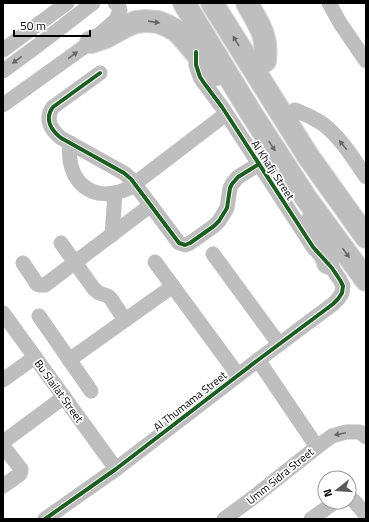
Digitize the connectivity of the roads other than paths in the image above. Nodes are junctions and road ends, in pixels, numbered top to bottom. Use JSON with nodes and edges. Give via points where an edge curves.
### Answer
{"nodes":[{"id":1,"x":66,"y":3,"type":"edge"},
{"id":2,"x":93,"y":3,"type":"edge"},
{"id":3,"x":109,"y":3,"type":"edge"},
{"id":4,"x":115,"y":3,"type":"edge"},
{"id":5,"x":184,"y":3,"type":"edge"},
{"id":6,"x":212,"y":3,"type":"edge"},
{"id":7,"x":230,"y":3,"type":"edge"},
{"id":8,"x":247,"y":3,"type":"edge"},
{"id":9,"x":329,"y":3,"type":"edge"},
{"id":10,"x":91,"y":42,"type":"junction"},
{"id":11,"x":37,"y":46,"type":"junction"},
{"id":12,"x":3,"y":50,"type":"edge"},
{"id":13,"x":196,"y":52,"type":"junction"},
{"id":14,"x":265,"y":61,"type":"junction"},
{"id":15,"x":366,"y":61,"type":"edge"},
{"id":16,"x":3,"y":70,"type":"edge"},
{"id":17,"x":100,"y":73,"type":"dead end"},
{"id":18,"x":3,"y":105,"type":"edge"},
{"id":19,"x":295,"y":110,"type":"junction"},
{"id":20,"x":251,"y":113,"type":"junction"},
{"id":21,"x":226,"y":114,"type":"junction"},
{"id":22,"x":70,"y":143,"type":"junction"},
{"id":23,"x":258,"y":164,"type":"junction"},
{"id":24,"x":366,"y":176,"type":"edge"},
{"id":25,"x":135,"y":183,"type":"junction"},
{"id":26,"x":115,"y":192,"type":"junction"},
{"id":27,"x":306,"y":198,"type":"junction"},
{"id":28,"x":360,"y":204,"type":"edge"},
{"id":29,"x":151,"y":205,"type":"junction"},
{"id":30,"x":366,"y":218,"type":"edge"},
{"id":31,"x":112,"y":235,"type":"junction"},
{"id":32,"x":366,"y":237,"type":"edge"},
{"id":33,"x":61,"y":243,"type":"dead end"},
{"id":34,"x":212,"y":254,"type":"dead end"},
{"id":35,"x":156,"y":262,"type":"dead end"},
{"id":36,"x":23,"y":263,"type":"dead end"},
{"id":37,"x":75,"y":263,"type":"junction"},
{"id":38,"x":328,"y":263,"type":"junction"},
{"id":39,"x":366,"y":280,"type":"edge"},
{"id":40,"x":173,"y":286,"type":"junction"},
{"id":41,"x":342,"y":293,"type":"joint"},
{"id":42,"x":3,"y":313,"type":"edge"},
{"id":43,"x":39,"y":316,"type":"dead end"},
{"id":44,"x":125,"y":320,"type":"junction"},
{"id":45,"x":279,"y":344,"type":"junction"},
{"id":46,"x":35,"y":357,"type":"junction"},
{"id":47,"x":69,"y":360,"type":"junction"},
{"id":48,"x":258,"y":360,"type":"junction"},
{"id":49,"x":238,"y":375,"type":"junction"},
{"id":50,"x":3,"y":380,"type":"edge"},
{"id":51,"x":91,"y":391,"type":"dead end"},
{"id":52,"x":64,"y":397,"type":"junction"},
{"id":53,"x":366,"y":437,"type":"edge"},
{"id":54,"x":3,"y":442,"type":"edge"},
{"id":55,"x":3,"y":446,"type":"edge"},
{"id":56,"x":317,"y":447,"type":"junction"},
{"id":57,"x":116,"y":469,"type":"junction"},
{"id":58,"x":3,"y":486,"type":"edge"},
{"id":59,"x":357,"y":504,"type":"edge"},
{"id":60,"x":324,"y":510,"type":"edge"},
{"id":61,"x":366,"y":515,"type":"edge"},
{"id":62,"x":45,"y":519,"type":"edge"},
{"id":63,"x":224,"y":519,"type":"edge"},
{"id":64,"x":311,"y":519,"type":"edge"}],
"edges":[{"from":1,"to":12,"type":"street"},
{"from":2,"to":11,"type":"street"},
{"from":3,"to":11,"type":"street","via":[[56,40]]},
{"from":4,"to":10,"type":"street","via":[[120,10],[116,20]]},
{"from":5,"to":20,"type":"highway","name":"Al Khafji Street"},
{"from":32,"to":6,"type":"highway","one_way":true,"via":[[308,156]]},
{"from":7,"to":14,"type":"highway"},
{"from":8,"to":14,"type":"highway","via":[[264,35]]},
{"from":9,"to":15,"type":"street"},
{"from":10,"to":13,"type":"highway","one_way":true,"via":[[136,22],[158,22],[178,32]]},
{"from":18,"to":10,"type":"street","one_way":true},
{"from":11,"to":16,"type":"street","one_way":true},
{"from":13,"to":20,"type":"highway"},
{"from":13,"to":21,"type":"street","name":"Al Khafji Street","via":[[196,65],[200,77]]},
{"from":14,"to":19,"type":"highway"},
{"from":17,"to":22,"type":"street","via":[[51,110],[49,121],[53,130]]},
{"from":24,"to":19,"type":"street","one_way":true,"via":[[333,134],[322,124]]},
{"from":19,"to":28,"type":"highway"},
{"from":20,"to":27,"type":"highway","name":"Al Khafji Street","one_way":true},
{"from":21,"to":23,"type":"street","name":"Al Khafji Street"},
{"from":21,"to":25,"type":"street"},
{"from":22,"to":25,"type":"street","via":[[124,173]]},
{"from":22,"to":26,"type":"street","via":[[69,159],[80,182],[96,192]]},
{"from":23,"to":29,"type":"street","via":[[232,184],[227,208],[219,221],[188,244],[177,241]]},
{"from":23,"to":38,"type":"street","name":"Al Khafji Street","via":[[313,247]]},
{"from":25,"to":26,"type":"street"},
{"from":25,"to":29,"type":"street"},
{"from":26,"to":31,"type":"street"},
{"from":27,"to":38,"type":"highway"},
{"from":27,"to":39,"type":"highway","name":"Al Khafji Street","one_way":true},
{"from":28,"to":30,"type":"highway"},
{"from":29,"to":31,"type":"street"},
{"from":31,"to":37,"type":"street"},
{"from":33,"to":37,"type":"street"},
{"from":34,"to":45,"type":"street"},
{"from":35,"to":40,"type":"street"},
{"from":36,"to":37,"type":"street","via":[[37,284],[42,286]]},
{"from":37,"to":44,"type":"street","via":[[94,289],[111,299]]},
{"from":38,"to":41,"type":"street","name":"Al Khafji Street","via":[[342,283]]},
{"from":40,"to":44,"type":"street"},
{"from":40,"to":49,"type":"street"},
{"from":41,"to":45,"type":"street","name":"Al Thumama Street","via":[[333,304]]},
{"from":42,"to":46,"type":"street","name":"Bu Slailat Street"},
{"from":43,"to":47,"type":"street"},
{"from":44,"to":47,"type":"street"},
{"from":45,"to":48,"type":"street","name":"Al Thumama Street"},
{"from":46,"to":50,"type":"street"},
{"from":46,"to":52,"type":"street","name":"Bu Slailat Street"},
{"from":47,"to":51,"type":"street"},
{"from":48,"to":49,"type":"street","name":"Al Thumama Street"},
{"from":48,"to":56,"type":"street","name":"Umm Sidra Street"},
{"from":49,"to":57,"type":"street","name":"Al Thumama Street"},
{"from":52,"to":54,"type":"street"},
{"from":52,"to":57,"type":"street","name":"Bu Slailat Street"},
{"from":53,"to":56,"type":"street","name":"Umm Sidra Street","one_way":true,"via":[[360,432],[346,432],[332,436]]},
{"from":55,"to":58,"type":"street","via":[[21,469],[20,474]]},
{"from":56,"to":63,"type":"street","name":"Umm Sidra Street"},
{"from":57,"to":62,"type":"street","name":"Al Thumama Street"},
{"from":59,"to":61,"type":"street"},
{"from":60,"to":64,"type":"street"}]}
